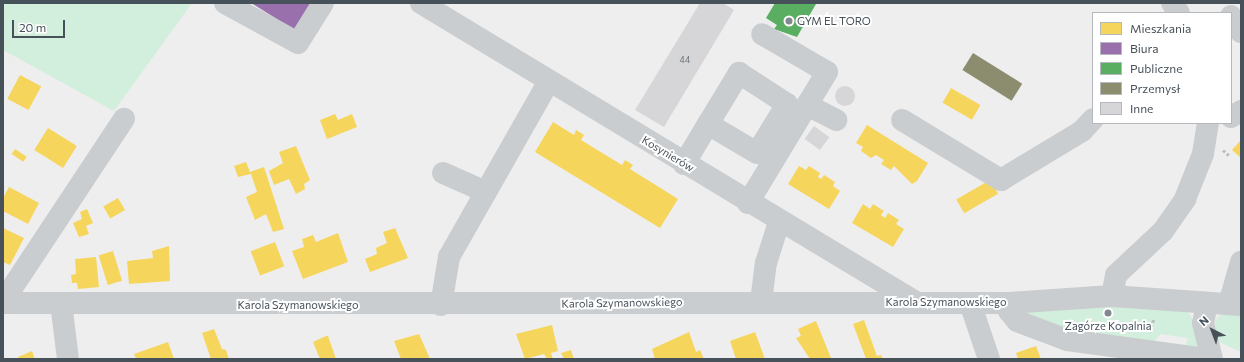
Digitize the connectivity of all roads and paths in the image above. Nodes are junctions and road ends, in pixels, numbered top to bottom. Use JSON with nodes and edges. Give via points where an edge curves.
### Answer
{"nodes":[{"id":1,"x":225,"y":3,"type":"edge"},
{"id":2,"x":323,"y":3,"type":"edge"},
{"id":3,"x":420,"y":3,"type":"edge"},
{"id":4,"x":1172,"y":3,"type":"edge"},
{"id":5,"x":1223,"y":3,"type":"edge"},
{"id":6,"x":1178,"y":12,"type":"edge"},
{"id":7,"x":1229,"y":12,"type":"edge"},
{"id":8,"x":1232,"y":17,"type":"edge"},
{"id":9,"x":1241,"y":32,"type":"edge"},
{"id":10,"x":762,"y":34,"type":"dead end"},
{"id":11,"x":549,"y":81,"type":"junction"},
{"id":12,"x":807,"y":105,"type":"junction"},
{"id":13,"x":1241,"y":111,"type":"edge"},
{"id":14,"x":1232,"y":116,"type":"edge"},
{"id":15,"x":124,"y":119,"type":"dead end"},
{"id":16,"x":836,"y":120,"type":"dead end"},
{"id":17,"x":902,"y":120,"type":"dead end"},
{"id":18,"x":1092,"y":120,"type":"edge"},
{"id":19,"x":708,"y":124,"type":"dead end"},
{"id":20,"x":1213,"y":125,"type":"edge"},
{"id":21,"x":684,"y":164,"type":"junction"},
{"id":22,"x":443,"y":173,"type":"dead end"},
{"id":23,"x":486,"y":192,"type":"junction"},
{"id":24,"x":748,"y":203,"type":"junction"},
{"id":25,"x":779,"y":222,"type":"junction"},
{"id":26,"x":1241,"y":262,"type":"edge"},
{"id":27,"x":1112,"y":296,"type":"junction"},
{"id":28,"x":761,"y":302,"type":"junction"},
{"id":29,"x":916,"y":302,"type":"junction"},
{"id":30,"x":6,"y":303,"type":"edge"},
{"id":31,"x":61,"y":303,"type":"junction"},
{"id":32,"x":970,"y":303,"type":"junction"},
{"id":33,"x":1009,"y":303,"type":"junction"},
{"id":34,"x":1207,"y":303,"type":"junction"},
{"id":35,"x":1235,"y":305,"type":"edge"},
{"id":36,"x":441,"y":306,"type":"junction"},
{"id":37,"x":68,"y":359,"type":"edge"},
{"id":38,"x":989,"y":359,"type":"edge"},
{"id":39,"x":1208,"y":359,"type":"edge"},
{"id":40,"x":1212,"y":359,"type":"edge"}],
"edges":[{"from":1,"to":2,"type":"street","via":[[298,43]]},
{"from":3,"to":11,"type":"street","name":"Kosynierów"},
{"from":4,"to":6,"type":"street"},
{"from":5,"to":7,"type":"street"},
{"from":8,"to":9,"type":"street"},
{"from":10,"to":12,"type":"street","via":[[827,72]]},
{"from":11,"to":21,"type":"street","name":"Kosynierów"},
{"from":11,"to":23,"type":"street"},
{"from":12,"to":16,"type":"street"},
{"from":12,"to":24,"type":"street"},
{"from":13,"to":14,"type":"street"},
{"from":15,"to":30,"type":"street","via":[[12,288]]},
{"from":17,"to":18,"type":"street","via":[[1001,180],[1082,131]]},
{"from":19,"to":21,"type":"street"},
{"from":20,"to":27,"type":"street","via":[[1185,199],[1163,231],[1116,275]]},
{"from":21,"to":24,"type":"street","name":"Kosynierów"},
{"from":22,"to":23,"type":"street"},
{"from":23,"to":36,"type":"street","via":[[449,257]]},
{"from":24,"to":25,"type":"street","name":"Kosynierów"},
{"from":25,"to":28,"type":"street","via":[[766,263]]},
{"from":25,"to":29,"type":"street","name":"Kosynierów"},
{"from":26,"to":35,"type":"street"},
{"from":27,"to":33,"type":"street","name":"Karola Szymanowskiego"},
{"from":27,"to":34,"type":"street","name":"Karola Szymanowskiego"},
{"from":28,"to":29,"type":"street","name":"Karola Szymanowskiego"},
{"from":28,"to":36,"type":"street","name":"Karola Szymanowskiego"},
{"from":29,"to":32,"type":"street","name":"Karola Szymanowskiego"},
{"from":30,"to":31,"type":"street","name":"Karola Szymanowskiego"},
{"from":31,"to":36,"type":"street","name":"Karola Szymanowskiego"},
{"from":31,"to":37,"type":"street"},
{"from":32,"to":33,"type":"street","name":"Karola Szymanowskiego"},
{"from":32,"to":38,"type":"street"},
{"from":33,"to":39,"type":"street","via":[[1009,310],[1017,321],[1067,340]]},
{"from":34,"to":35,"type":"street","name":"Karola Szymanowskiego"},
{"from":34,"to":40,"type":"street","via":[[1203,324]]}]}
